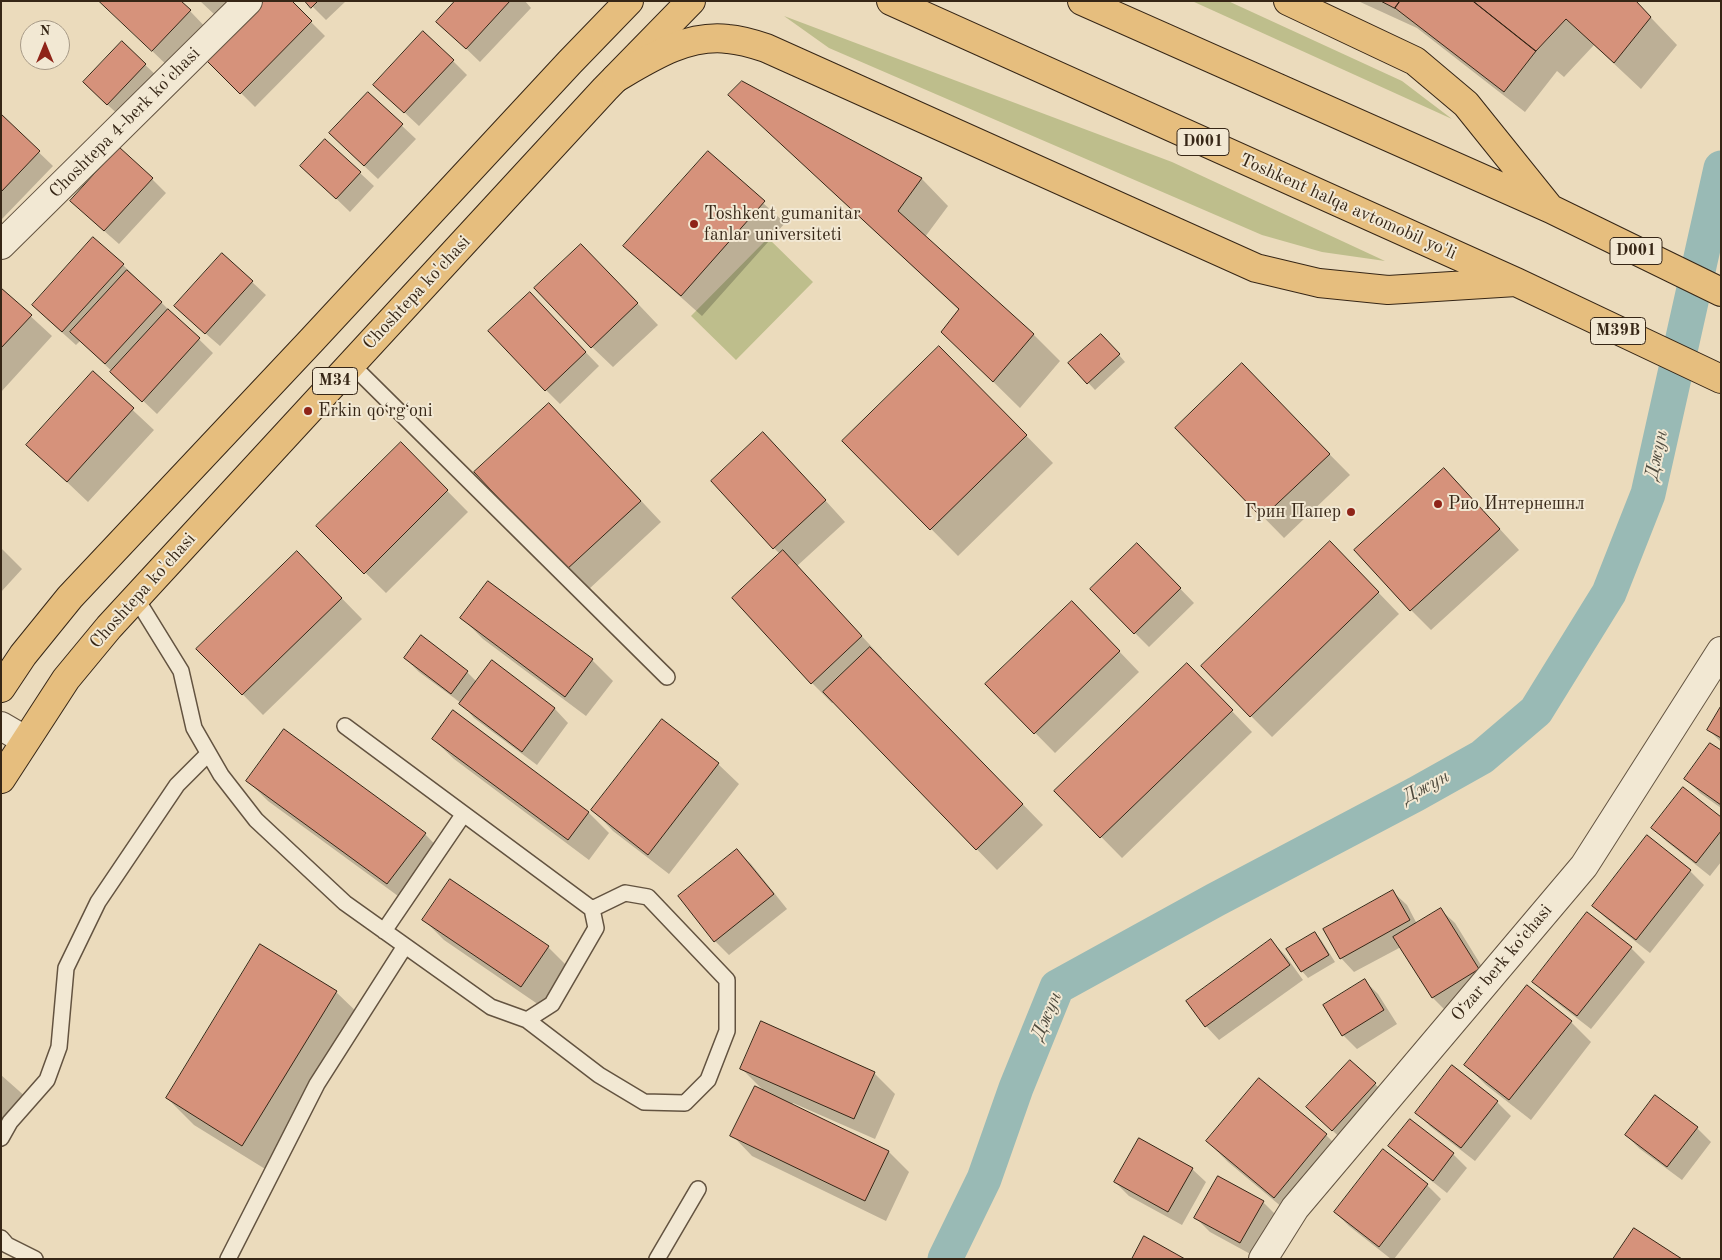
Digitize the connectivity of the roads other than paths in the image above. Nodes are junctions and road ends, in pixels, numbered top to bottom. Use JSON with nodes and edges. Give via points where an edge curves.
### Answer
{"nodes":[{"id":1,"x":248,"y":1,"type":"edge"},
{"id":2,"x":629,"y":1,"type":"edge"},
{"id":3,"x":691,"y":1,"type":"edge"},
{"id":4,"x":891,"y":1,"type":"edge"},
{"id":5,"x":1082,"y":1,"type":"edge"},
{"id":6,"x":1288,"y":1,"type":"edge"},
{"id":7,"x":616,"y":78,"type":"junction"},
{"id":8,"x":1551,"y":209,"type":"junction"},
{"id":9,"x":1,"y":245,"type":"edge"},
{"id":10,"x":1516,"y":282,"type":"junction"},
{"id":11,"x":1721,"y":292,"type":"edge"},
{"id":12,"x":351,"y":364,"type":"junction"},
{"id":13,"x":1721,"y":379,"type":"edge"},
{"id":14,"x":136,"y":598,"type":"junction"},
{"id":15,"x":1721,"y":651,"type":"edge"},
{"id":16,"x":668,"y":677,"type":"dead end"},
{"id":17,"x":1,"y":688,"type":"edge"},
{"id":18,"x":1,"y":726,"type":"edge"},
{"id":19,"x":345,"y":726,"type":"dead end"},
{"id":20,"x":25,"y":740,"type":"junction"},
{"id":21,"x":208,"y":754,"type":"junction"},
{"id":22,"x":1,"y":779,"type":"edge"},
{"id":23,"x":463,"y":815,"type":"junction"},
{"id":24,"x":592,"y":909,"type":"junction"},
{"id":25,"x":384,"y":931,"type":"junction"},
{"id":26,"x":405,"y":946,"type":"junction"},
{"id":27,"x":527,"y":1020,"type":"junction"},
{"id":28,"x":1,"y":1138,"type":"edge"},
{"id":29,"x":698,"y":1189,"type":"dead end"},
{"id":30,"x":1,"y":1238,"type":"edge"},
{"id":31,"x":35,"y":1259,"type":"edge"},
{"id":32,"x":228,"y":1259,"type":"edge"},
{"id":33,"x":657,"y":1259,"type":"edge"},
{"id":34,"x":1263,"y":1259,"type":"edge"}],
"edges":[{"from":1,"to":9,"type":"street","name":"Choshtepa 4-berk ko'chasi"},
{"from":2,"to":17,"type":"main road","number":"M34","via":[[70,597]]},
{"from":3,"to":7,"type":"main road","name":"Choshtepa ko'chasi","number":"M34"},
{"from":4,"to":10,"type":"main road","name":"Toshkent halqa avtomobil yo'li","number":"D001"},
{"from":5,"to":8,"type":"main road","number":"D001"},
{"from":6,"to":8,"type":"main road","via":[[1415,61],[1466,104]]},
{"from":7,"to":10,"type":"main road","via":[[671,48],[691,42],[709,38],[746,42],[766,48],[1256,268],[1319,283],[1388,290]]},
{"from":7,"to":12,"type":"main road","name":"Choshtepa ko'chasi","number":"M34"},
{"from":8,"to":11,"type":"main road","number":"D001"},
{"from":10,"to":13,"type":"main road","name":"Toshkent halqa avtomobil yo'li","number":"M39B"},
{"from":12,"to":14,"type":"main road","name":"Choshtepa ko'chasi","number":"M34"},
{"from":12,"to":16,"type":"lane"},
{"from":14,"to":20,"type":"main road","name":"Choshtepa ko'chasi","number":"M34","via":[[66,679]]},
{"from":14,"to":21,"type":"lane","via":[[181,671],[194,728]]},
{"from":15,"to":34,"type":"street","name":"Oʻzar berk koʻchasi","via":[[1584,866],[1295,1208]]},
{"from":18,"to":20,"type":"street"},
{"from":19,"to":23,"type":"lane"},
{"from":20,"to":22,"type":"main road","name":"Choshtepa ko'chasi","number":"M34"},
{"from":21,"to":25,"type":"lane","via":[[256,820],[345,904]]},
{"from":21,"to":28,"type":"lane","via":[[177,785],[98,902],[66,968],[59,1047],[47,1080],[10,1122]]},
{"from":23,"to":24,"type":"lane"},
{"from":23,"to":25,"type":"lane"},
{"from":24,"to":27,"type":"lane","via":[[596,928],[552,1004]]},
{"from":24,"to":27,"type":"lane","via":[[625,893],[648,897],[727,980],[727,1031],[708,1080],[685,1103],[644,1102],[599,1075]]},
{"from":25,"to":26,"type":"lane"},
{"from":26,"to":27,"type":"lane","via":[[490,1007]]},
{"from":26,"to":32,"type":"lane","via":[[317,1084]]},
{"from":29,"to":33,"type":"lane"},
{"from":30,"to":31,"type":"lane","via":[[7,1245]]}]}
